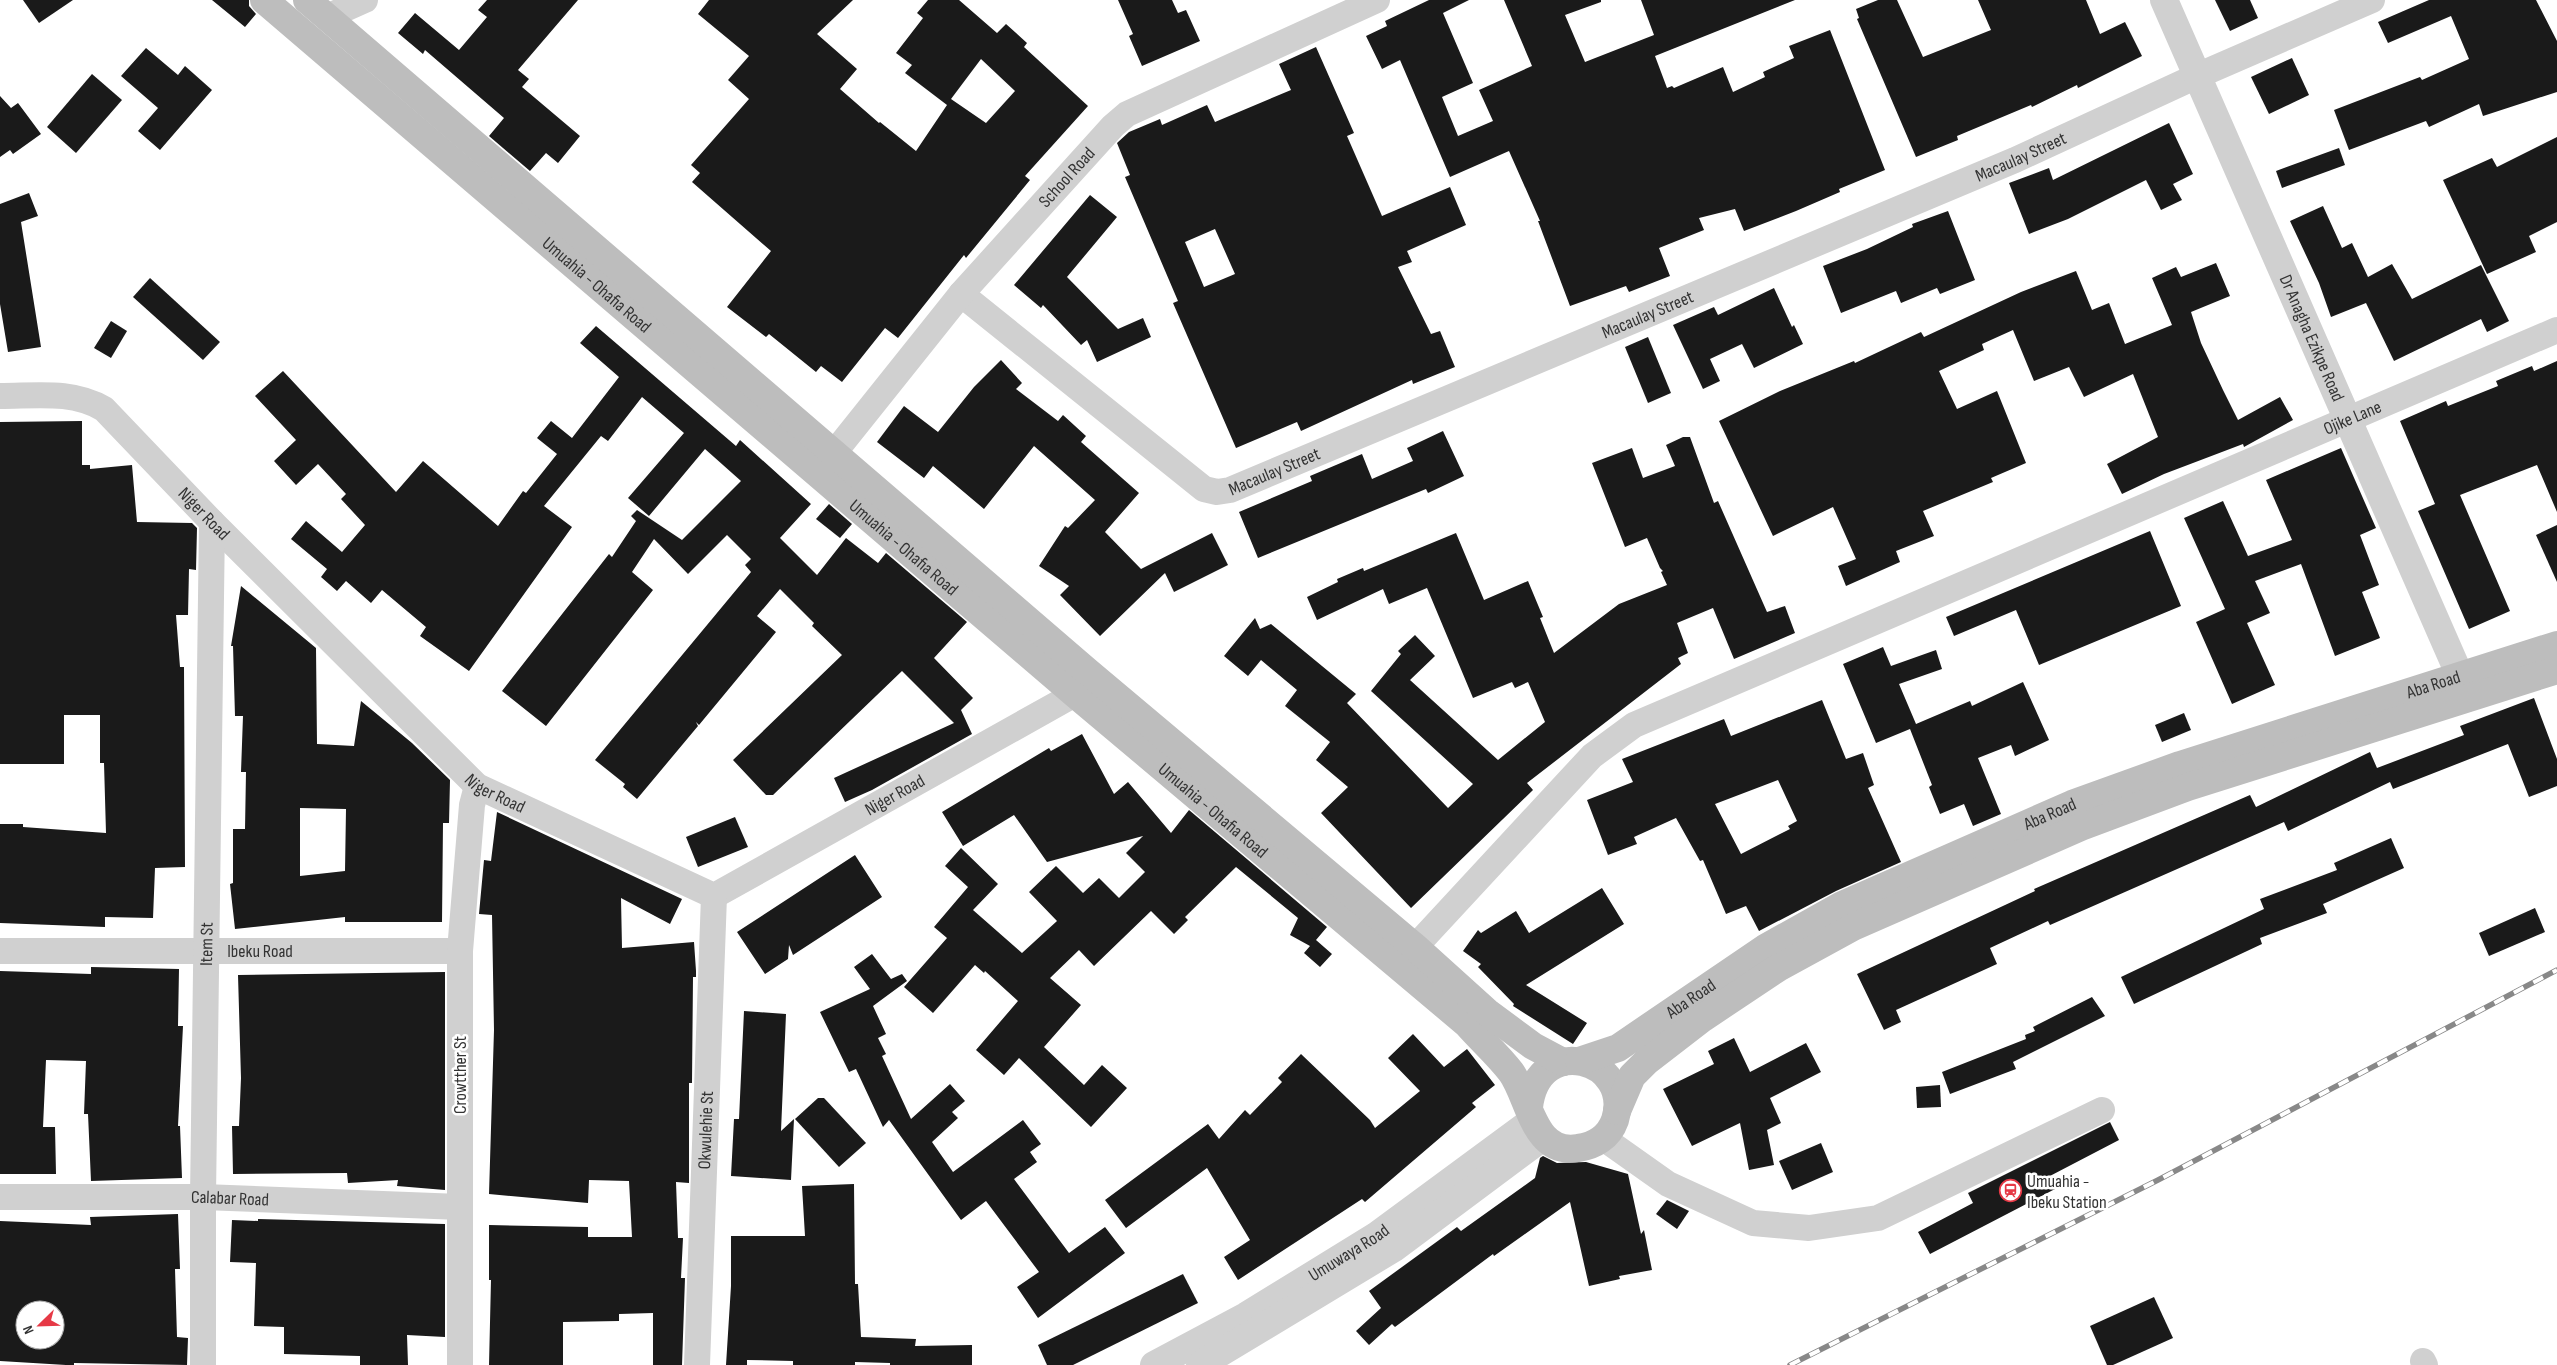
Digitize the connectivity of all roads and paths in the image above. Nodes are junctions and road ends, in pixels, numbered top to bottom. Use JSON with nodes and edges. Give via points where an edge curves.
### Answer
{"nodes":[{"id":1,"x":264,"y":0,"type":"edge"},
{"id":2,"x":365,"y":0,"type":"edge"},
{"id":3,"x":1377,"y":0,"type":"edge"},
{"id":4,"x":2164,"y":0,"type":"edge"},
{"id":5,"x":2372,"y":0,"type":"edge"},
{"id":6,"x":317,"y":8,"type":"edge"},
{"id":7,"x":2197,"y":76,"type":"junction"},
{"id":8,"x":961,"y":294,"type":"junction"},
{"id":9,"x":2557,"y":330,"type":"edge"},
{"id":10,"x":0,"y":396,"type":"edge"},
{"id":11,"x":2348,"y":419,"type":"junction"},
{"id":12,"x":834,"y":453,"type":"junction"},
{"id":13,"x":212,"y":522,"type":"junction"},
{"id":14,"x":2557,"y":645,"type":"edge"},
{"id":15,"x":2557,"y":670,"type":"edge"},
{"id":16,"x":2464,"y":688,"type":"junction"},
{"id":17,"x":1075,"y":694,"type":"junction"},
{"id":18,"x":477,"y":786,"type":"junction"},
{"id":19,"x":714,"y":896,"type":"junction"},
{"id":20,"x":1415,"y":947,"type":"junction"},
{"id":21,"x":0,"y":951,"type":"edge"},
{"id":22,"x":205,"y":951,"type":"junction"},
{"id":23,"x":460,"y":951,"type":"junction"},
{"id":24,"x":1571,"y":1061,"type":"junction"},
{"id":25,"x":2102,"y":1110,"type":"dead end"},
{"id":26,"x":1617,"y":1111,"type":"junction"},
{"id":27,"x":1535,"y":1122,"type":"junction"},
{"id":28,"x":1603,"y":1138,"type":"junction"},
{"id":29,"x":203,"y":1196,"type":"junction"},
{"id":30,"x":0,"y":1197,"type":"edge"},
{"id":31,"x":460,"y":1207,"type":"junction"},
{"id":32,"x":203,"y":1365,"type":"edge"},
{"id":33,"x":460,"y":1365,"type":"edge"},
{"id":34,"x":697,"y":1365,"type":"edge"},
{"id":35,"x":1154,"y":1365,"type":"edge"},
{"id":36,"x":1200,"y":1365,"type":"edge"}],
"edges":[{"from":1,"to":17,"type":"main road","name":"Umuahia - Ohafia Road"},
{"from":2,"to":6,"type":"street"},
{"from":3,"to":8,"type":"street","name":"School Road","via":[[1127,114]]},
{"from":4,"to":7,"type":"street","name":"Dr Anagha Ezikpe Road"},
{"from":5,"to":7,"type":"street","name":"Macaulay Street"},
{"from":6,"to":12,"type":"main road","name":"Umuahia - Ohafia Road"},
{"from":7,"to":8,"type":"street","name":"Macaulay Street","via":[[2014,160],[1239,486],[1217,492],[1204,488]]},
{"from":7,"to":11,"type":"street","name":"Dr Anagha Ezikpe Road"},
{"from":8,"to":12,"type":"street","name":"School Road"},
{"from":9,"to":11,"type":"street","name":"Ojike Lane"},
{"from":10,"to":13,"type":"street","name":"Niger Road","via":[[72,396],[90,400],[104,409]]},
{"from":11,"to":16,"type":"street","name":"Dr Anagha Ezikpe Road"},
{"from":11,"to":20,"type":"street","name":"Ojike Lane","via":[[1634,725],[1592,756]]},
{"from":12,"to":20,"type":"main road","name":"Umuahia - Ohafia Road"},
{"from":13,"to":18,"type":"street","name":"Niger Road"},
{"from":13,"to":22,"type":"street","name":"Item St"},
{"from":14,"to":16,"type":"main road","name":"Aba Road"},
{"from":15,"to":16,"type":"main road","name":"Aba Road"},
{"from":16,"to":24,"type":"main road","name":"Aba Road","via":[[2180,765],[2072,804],[1842,905],[1765,948],[1618,1048]]},
{"from":16,"to":26,"type":"main road","name":"Aba Road","via":[[2081,826],[1853,927],[1769,974],[1703,1018],[1646,1062],[1632,1076]]},
{"from":17,"to":19,"type":"street","name":"Niger Road"},
{"from":17,"to":27,"type":"main road","name":"Umuahia - Ohafia Road","via":[[1467,1024],[1511,1073]]},
{"from":18,"to":19,"type":"street","name":"Niger Road"},
{"from":18,"to":23,"type":"street","name":"Crowtther St","via":[[472,805]]},
{"from":19,"to":34,"type":"street","name":"Okwulehie St"},
{"from":20,"to":24,"type":"main road","name":"Umuahia - Ohafia Road","via":[[1487,1012],[1533,1046]]},
{"from":21,"to":22,"type":"street","name":"Ibeku Road"},
{"from":22,"to":23,"type":"street","name":"Ibeku Road"},
{"from":22,"to":29,"type":"street","name":"Item St"},
{"from":23,"to":31,"type":"street","name":"Crowtther St"},
{"from":24,"to":26,"type":"main road","via":[[1598,1069],[1612,1084]]},
{"from":24,"to":27,"type":"main road","via":[[1549,1068],[1538,1078],[1531,1092]]},
{"from":25,"to":28,"type":"street","via":[[1878,1218],[1809,1228],[1752,1223],[1668,1184]]},
{"from":26,"to":28,"type":"main road"},
{"from":27,"to":28,"type":"main road","via":[[1557,1146],[1589,1147]]},
{"from":27,"to":35,"type":"street","name":"Umuwaya Road","via":[[1376,1236],[1246,1316]]},
{"from":27,"to":36,"type":"street","name":"Umuwaya Road","via":[[1394,1248]]},
{"from":29,"to":30,"type":"street","name":"Calabar Road"},
{"from":29,"to":31,"type":"street","name":"Calabar Road"},
{"from":29,"to":32,"type":"street","name":"Item St"},
{"from":31,"to":33,"type":"street","name":"Crowtther St"}]}
